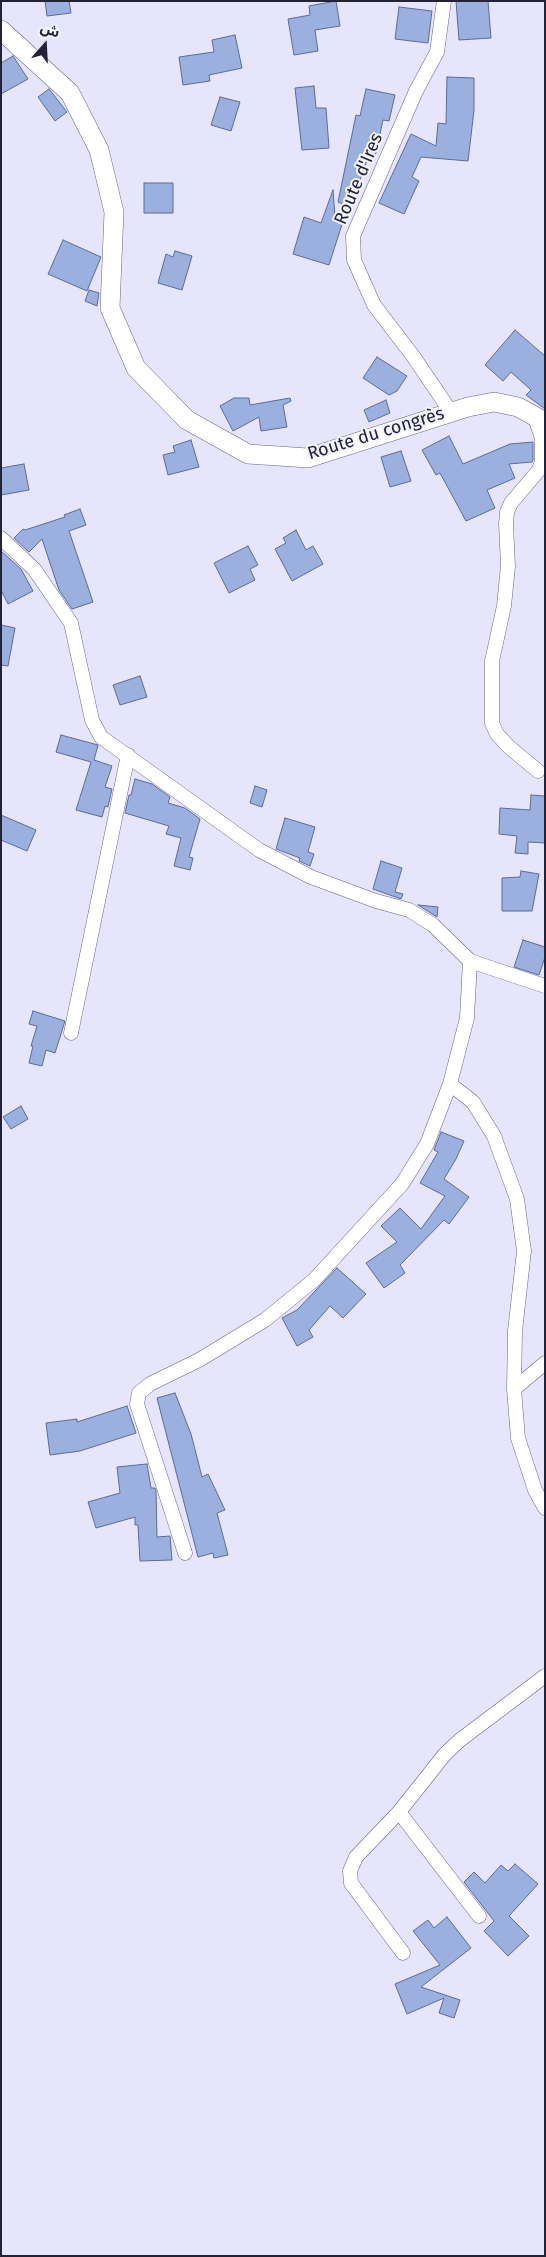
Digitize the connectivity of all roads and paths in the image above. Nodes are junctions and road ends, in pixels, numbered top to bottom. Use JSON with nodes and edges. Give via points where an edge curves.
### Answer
{"nodes":[{"id":1,"x":444,"y":1,"type":"edge"},
{"id":2,"x":1,"y":30,"type":"edge"},
{"id":3,"x":451,"y":412,"type":"junction"},
{"id":4,"x":539,"y":418,"type":"edge"},
{"id":5,"x":1,"y":538,"type":"edge"},
{"id":6,"x":128,"y":755,"type":"junction"},
{"id":7,"x":538,"y":772,"type":"dead end"},
{"id":8,"x":470,"y":961,"type":"junction"},
{"id":9,"x":545,"y":986,"type":"edge"},
{"id":10,"x":71,"y":1033,"type":"dead end"},
{"id":11,"x":450,"y":1084,"type":"junction"},
{"id":12,"x":545,"y":1363,"type":"edge"},
{"id":13,"x":514,"y":1389,"type":"junction"},
{"id":14,"x":545,"y":1508,"type":"edge"},
{"id":15,"x":185,"y":1553,"type":"dead end"},
{"id":16,"x":545,"y":1676,"type":"edge"},
{"id":17,"x":399,"y":1812,"type":"junction"},
{"id":18,"x":479,"y":1916,"type":"dead end"},
{"id":19,"x":403,"y":1953,"type":"dead end"}],
"edges":[{"from":1,"to":3,"type":"street","name":"Route d'Ires","via":[[437,52],[416,91],[353,236],[354,260],[374,305]]},
{"from":2,"to":3,"type":"main road","name":"Route du congrès","via":[[70,93],[99,150],[114,212],[110,308],[136,368],[187,420],[248,454],[308,458]]},
{"from":3,"to":4,"type":"main road","name":"Route du congrès","via":[[494,402],[518,406]]},
{"from":4,"to":7,"type":"street","via":[[542,438],[540,470],[507,512],[508,566],[504,606],[492,661],[492,723],[496,734]]},
{"from":5,"to":6,"type":"street","via":[[34,569],[71,623],[92,720],[101,736]]},
{"from":6,"to":8,"type":"street","via":[[259,850],[311,877],[409,910],[433,925]]},
{"from":6,"to":10,"type":"street"},
{"from":8,"to":9,"type":"street"},
{"from":8,"to":11,"type":"street","via":[[468,1018]]},
{"from":11,"to":13,"type":"street","via":[[473,1102],[494,1136],[517,1199],[524,1251],[515,1330]]},
{"from":11,"to":15,"type":"street","via":[[428,1144],[402,1184],[314,1280],[265,1320],[139,1393],[137,1404]]},
{"from":12,"to":13,"type":"street"},
{"from":13,"to":14,"type":"street","via":[[518,1438],[535,1490]]},
{"from":16,"to":17,"type":"street","via":[[460,1740]]},
{"from":17,"to":18,"type":"street"},
{"from":17,"to":19,"type":"street","via":[[356,1857],[350,1871],[352,1883]]}]}
